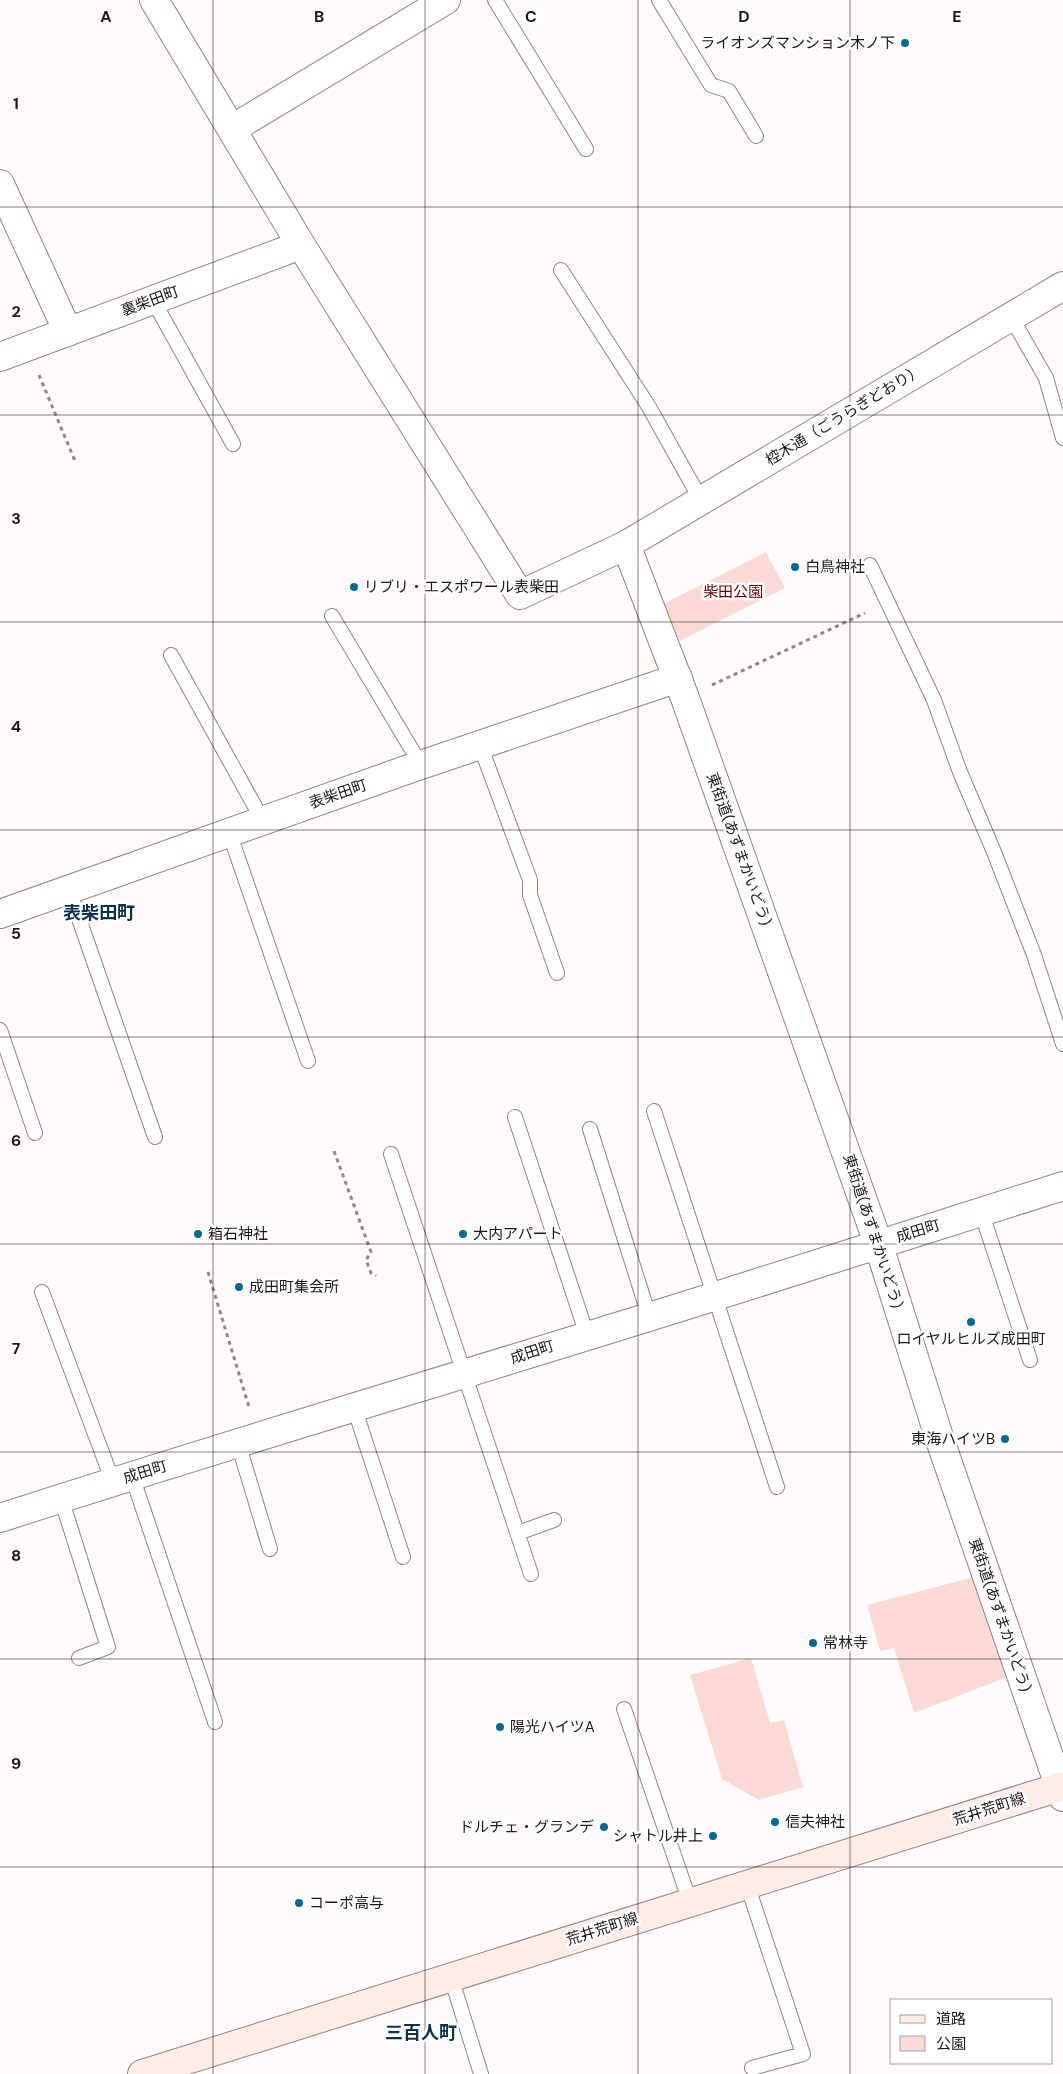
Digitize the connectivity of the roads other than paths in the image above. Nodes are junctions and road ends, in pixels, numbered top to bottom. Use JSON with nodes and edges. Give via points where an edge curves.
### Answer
{"nodes":[{"id":1,"x":154,"y":0,"type":"edge"},
{"id":2,"x":446,"y":0,"type":"edge"},
{"id":3,"x":495,"y":0,"type":"edge"},
{"id":4,"x":659,"y":0,"type":"edge"},
{"id":5,"x":232,"y":129,"type":"junction"},
{"id":6,"x":756,"y":136,"type":"dead end"},
{"id":7,"x":586,"y":149,"type":"dead end"},
{"id":8,"x":0,"y":184,"type":"edge"},
{"id":9,"x":301,"y":245,"type":"junction"},
{"id":10,"x":561,"y":270,"type":"dead end"},
{"id":11,"x":1063,"y":286,"type":"edge"},
{"id":12,"x":152,"y":300,"type":"junction"},
{"id":13,"x":1011,"y":317,"type":"junction"},
{"id":14,"x":68,"y":332,"type":"junction"},
{"id":15,"x":0,"y":357,"type":"edge"},
{"id":16,"x":1063,"y":438,"type":"edge"},
{"id":17,"x":233,"y":444,"type":"dead end"},
{"id":18,"x":701,"y":500,"type":"junction"},
{"id":19,"x":626,"y":544,"type":"junction"},
{"id":20,"x":870,"y":565,"type":"dead end"},
{"id":21,"x":332,"y":616,"type":"dead end"},
{"id":22,"x":171,"y":654,"type":"dead end"},
{"id":23,"x":682,"y":688,"type":"junction"},
{"id":24,"x":480,"y":745,"type":"junction"},
{"id":25,"x":420,"y":765,"type":"junction"},
{"id":26,"x":263,"y":821,"type":"junction"},
{"id":27,"x":229,"y":832,"type":"junction"},
{"id":28,"x":69,"y":890,"type":"junction"},
{"id":29,"x":0,"y":914,"type":"edge"},
{"id":30,"x":557,"y":972,"type":"dead end"},
{"id":31,"x":0,"y":1030,"type":"edge"},
{"id":32,"x":1063,"y":1044,"type":"edge"},
{"id":33,"x":308,"y":1061,"type":"dead end"},
{"id":34,"x":654,"y":1111,"type":"dead end"},
{"id":35,"x":515,"y":1117,"type":"dead end"},
{"id":36,"x":590,"y":1129,"type":"dead end"},
{"id":37,"x":35,"y":1133,"type":"dead end"},
{"id":38,"x":155,"y":1137,"type":"dead end"},
{"id":39,"x":392,"y":1154,"type":"dead end"},
{"id":40,"x":1063,"y":1186,"type":"edge"},
{"id":41,"x":982,"y":1211,"type":"junction"},
{"id":42,"x":878,"y":1243,"type":"junction"},
{"id":43,"x":42,"y":1292,"type":"dead end"},
{"id":44,"x":715,"y":1296,"type":"junction"},
{"id":45,"x":649,"y":1316,"type":"junction"},
{"id":46,"x":587,"y":1335,"type":"junction"},
{"id":47,"x":1030,"y":1360,"type":"dead end"},
{"id":48,"x":465,"y":1374,"type":"junction"},
{"id":49,"x":354,"y":1407,"type":"junction"},
{"id":50,"x":248,"y":1440,"type":"junction"},
{"id":51,"x":122,"y":1479,"type":"junction"},
{"id":52,"x":777,"y":1487,"type":"dead end"},
{"id":53,"x":61,"y":1498,"type":"junction"},
{"id":54,"x":0,"y":1518,"type":"edge"},
{"id":55,"x":554,"y":1520,"type":"dead end"},
{"id":56,"x":518,"y":1533,"type":"junction"},
{"id":57,"x":270,"y":1549,"type":"dead end"},
{"id":58,"x":402,"y":1557,"type":"dead end"},
{"id":59,"x":531,"y":1574,"type":"dead end"},
{"id":60,"x":80,"y":1658,"type":"dead end"},
{"id":61,"x":624,"y":1709,"type":"dead end"},
{"id":62,"x":215,"y":1722,"type":"dead end"},
{"id":63,"x":1062,"y":1790,"type":"edge"},
{"id":64,"x":747,"y":1884,"type":"junction"},
{"id":65,"x":690,"y":1902,"type":"junction"},
{"id":66,"x":451,"y":1977,"type":"junction"},
{"id":67,"x":752,"y":2068,"type":"dead end"},
{"id":68,"x":142,"y":2074,"type":"edge"},
{"id":69,"x":481,"y":2074,"type":"edge"}],
"edges":[{"from":1,"to":5,"type":"street"},
{"from":2,"to":5,"type":"street"},
{"from":3,"to":7,"type":"lane"},
{"from":4,"to":6,"type":"lane","via":[[711,85],[729,91]]},
{"from":5,"to":9,"type":"street"},
{"from":8,"to":14,"type":"street"},
{"from":9,"to":12,"type":"street","name":"裏柴田町"},
{"from":9,"to":19,"type":"street","name":"椌木通（ごうらぎどおり）","via":[[520,595]]},
{"from":10,"to":18,"type":"lane","via":[[649,407]]},
{"from":11,"to":13,"type":"street","name":"椌木通（ごうらぎどおり）"},
{"from":12,"to":14,"type":"street","name":"裏柴田町"},
{"from":12,"to":17,"type":"lane"},
{"from":13,"to":16,"type":"lane","via":[[1046,378]]},
{"from":13,"to":18,"type":"street","name":"椌木通（ごうらぎどおり）"},
{"from":14,"to":15,"type":"street","name":"裏柴田町"},
{"from":18,"to":19,"type":"street","name":"椌木通（ごうらぎどおり）"},
{"from":19,"to":23,"type":"street","name":"東街道(あずまかいどう)"},
{"from":20,"to":32,"type":"lane","via":[[934,700],[1034,955]]},
{"from":21,"to":25,"type":"lane"},
{"from":22,"to":26,"type":"lane"},
{"from":23,"to":24,"type":"street","name":"表柴田町"},
{"from":23,"to":42,"type":"street","name":"東街道(あずまかいどう)"},
{"from":24,"to":25,"type":"street","name":"表柴田町"},
{"from":24,"to":30,"type":"lane","via":[[530,880],[530,895]]},
{"from":25,"to":26,"type":"street","name":"表柴田町"},
{"from":26,"to":27,"type":"street","name":"表柴田町"},
{"from":27,"to":28,"type":"street","name":"表柴田町"},
{"from":27,"to":33,"type":"lane"},
{"from":28,"to":29,"type":"street","name":"表柴田町"},
{"from":28,"to":38,"type":"lane"},
{"from":31,"to":37,"type":"lane"},
{"from":34,"to":44,"type":"lane"},
{"from":35,"to":46,"type":"lane"},
{"from":36,"to":45,"type":"lane"},
{"from":39,"to":48,"type":"lane"},
{"from":40,"to":41,"type":"street","name":"成田町"},
{"from":41,"to":42,"type":"street","name":"成田町"},
{"from":41,"to":47,"type":"lane"},
{"from":42,"to":44,"type":"street","name":"成田町"},
{"from":42,"to":63,"type":"street","name":"東街道(あずまかいどう)","via":[[940,1440]]},
{"from":43,"to":51,"type":"lane"},
{"from":44,"to":45,"type":"street","name":"成田町"},
{"from":44,"to":52,"type":"lane"},
{"from":45,"to":46,"type":"street","name":"成田町"},
{"from":46,"to":48,"type":"street","name":"成田町"},
{"from":48,"to":49,"type":"street","name":"成田町"},
{"from":48,"to":56,"type":"lane"},
{"from":49,"to":50,"type":"street","name":"成田町"},
{"from":49,"to":58,"type":"lane"},
{"from":50,"to":51,"type":"street","name":"成田町"},
{"from":50,"to":57,"type":"lane"},
{"from":51,"to":53,"type":"street","name":"成田町"},
{"from":51,"to":62,"type":"lane"},
{"from":53,"to":54,"type":"street","name":"成田町"},
{"from":53,"to":60,"type":"lane","via":[[108,1647]]},
{"from":55,"to":56,"type":"lane"},
{"from":56,"to":59,"type":"lane"},
{"from":61,"to":65,"type":"lane"},
{"from":63,"to":64,"type":"main road","name":"荒井荒町線"},
{"from":64,"to":65,"type":"main road","name":"荒井荒町線"},
{"from":64,"to":67,"type":"lane","via":[[803,2054]]},
{"from":65,"to":66,"type":"main road","name":"荒井荒町線"},
{"from":66,"to":68,"type":"main road","name":"荒井荒町線"},
{"from":66,"to":69,"type":"lane"}]}
